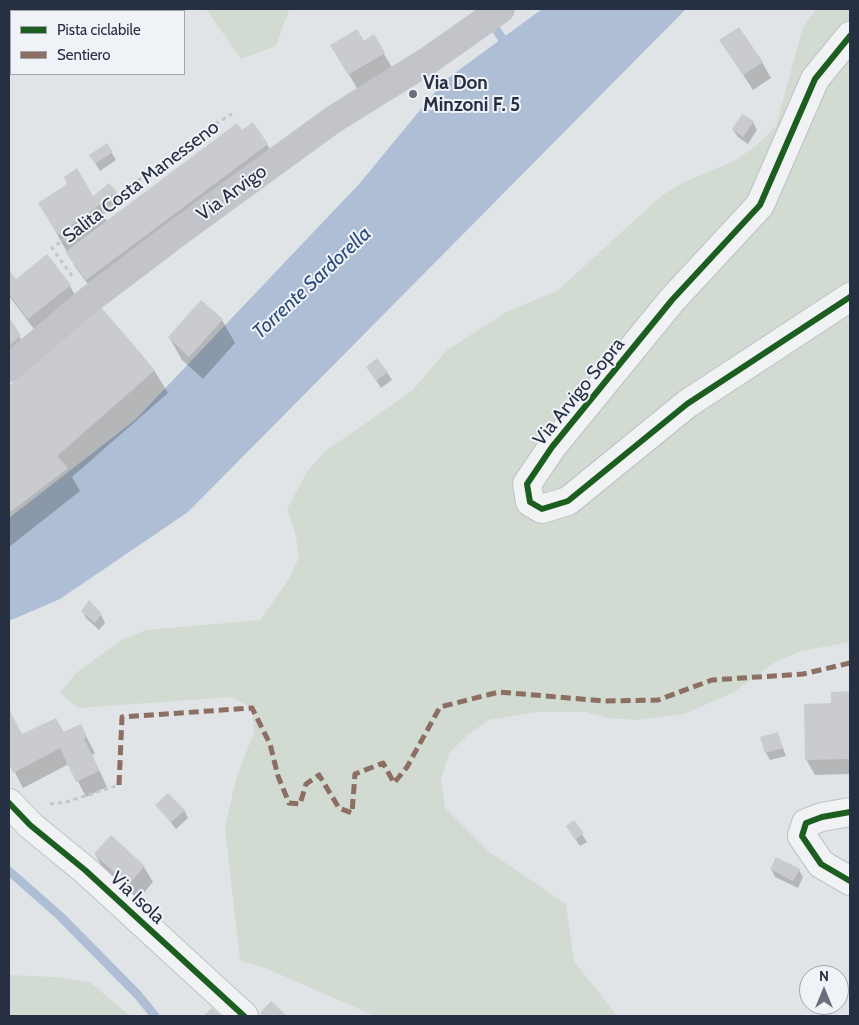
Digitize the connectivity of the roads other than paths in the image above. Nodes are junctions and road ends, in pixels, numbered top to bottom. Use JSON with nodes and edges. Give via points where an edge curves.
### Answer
{"nodes":[{"id":1,"x":501,"y":9,"type":"edge"},
{"id":2,"x":850,"y":36,"type":"edge"},
{"id":3,"x":850,"y":297,"type":"edge"},
{"id":4,"x":9,"y":368,"type":"edge"},
{"id":5,"x":9,"y":803,"type":"edge"},
{"id":6,"x":850,"y":812,"type":"edge"},
{"id":7,"x":850,"y":881,"type":"edge"},
{"id":8,"x":244,"y":1016,"type":"edge"}],
"edges":[{"from":1,"to":4,"type":"main road","name":"Via Arvigo","via":[[429,60],[334,119],[89,300]]},
{"from":2,"to":3,"type":"street","name":"Via Arvigo Sopra","via":[[815,79],[760,206],[672,300],[552,447],[527,484],[530,502],[542,510],[568,501],[687,404]]},
{"from":5,"to":8,"type":"street","name":"Via Isola"},
{"from":6,"to":7,"type":"street","via":[[806,823],[802,836],[821,864]]}]}
